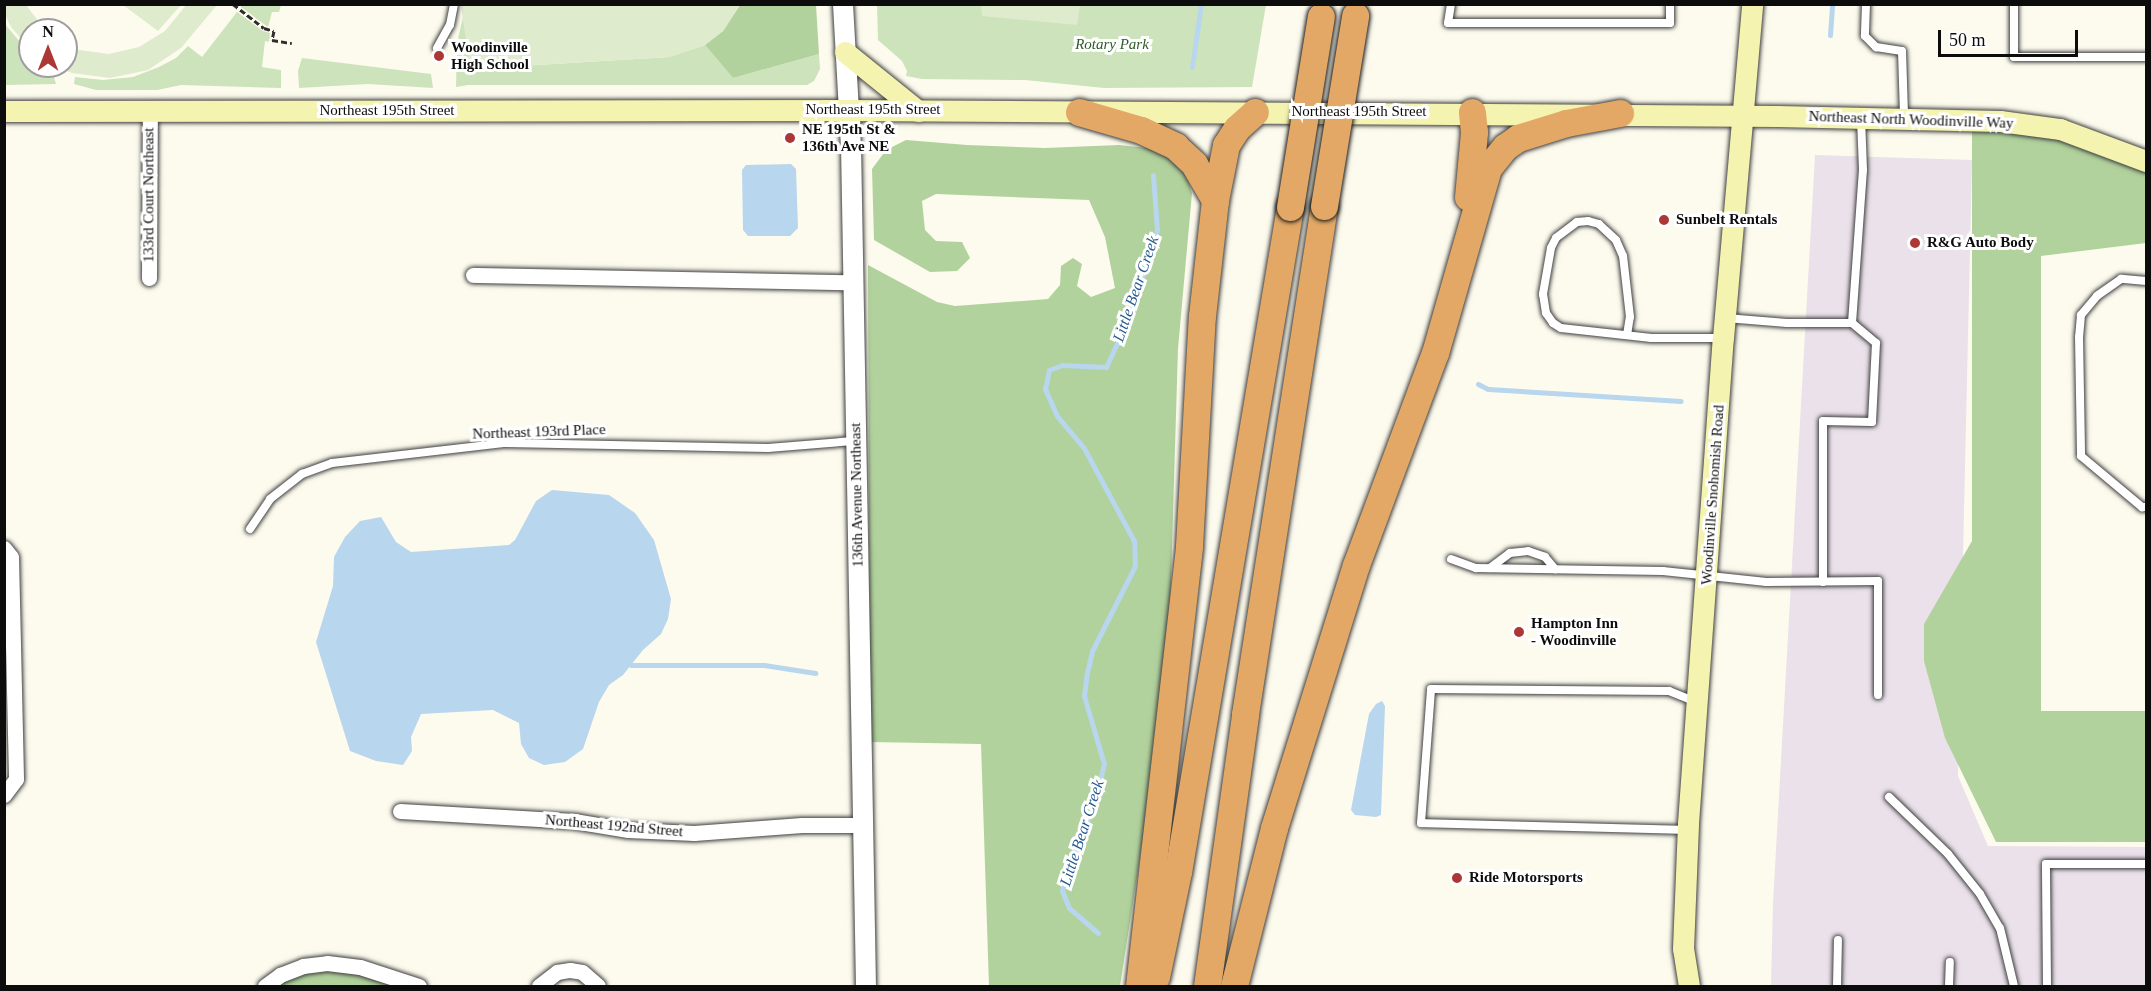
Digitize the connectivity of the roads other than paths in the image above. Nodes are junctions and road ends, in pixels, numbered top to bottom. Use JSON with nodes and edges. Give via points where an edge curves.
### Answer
{"nodes":[{"id":1,"x":454,"y":4,"type":"edge"},
{"id":2,"x":843,"y":4,"type":"edge"},
{"id":3,"x":1451,"y":4,"type":"edge"},
{"id":4,"x":1670,"y":4,"type":"edge"},
{"id":5,"x":1752,"y":4,"type":"edge"},
{"id":6,"x":1866,"y":4,"type":"edge"},
{"id":7,"x":2014,"y":4,"type":"edge"},
{"id":8,"x":1322,"y":10,"type":"edge"},
{"id":9,"x":1356,"y":10,"type":"edge"},
{"id":10,"x":437,"y":48,"type":"dead end"},
{"id":11,"x":845,"y":52,"type":"junction"},
{"id":12,"x":2146,"y":57,"type":"edge"},
{"id":13,"x":847,"y":110,"type":"junction"},
{"id":14,"x":4,"y":111,"type":"edge"},
{"id":15,"x":150,"y":111,"type":"junction"},
{"id":16,"x":918,"y":111,"type":"junction"},
{"id":17,"x":1079,"y":112,"type":"junction"},
{"id":18,"x":1255,"y":112,"type":"junction"},
{"id":19,"x":1472,"y":112,"type":"junction"},
{"id":20,"x":1620,"y":113,"type":"junction"},
{"id":21,"x":1742,"y":115,"type":"junction"},
{"id":22,"x":1861,"y":118,"type":"junction"},
{"id":23,"x":1904,"y":119,"type":"junction"},
{"id":24,"x":2146,"y":161,"type":"edge"},
{"id":25,"x":1215,"y":200,"type":"junction"},
{"id":26,"x":473,"y":275,"type":"dead end"},
{"id":27,"x":1457,"y":275,"type":"junction"},
{"id":28,"x":148,"y":278,"type":"dead end"},
{"id":29,"x":2146,"y":280,"type":"edge"},
{"id":30,"x":852,"y":282,"type":"junction"},
{"id":31,"x":1852,"y":322,"type":"junction"},
{"id":32,"x":1724,"y":328,"type":"junction"},
{"id":33,"x":1628,"y":335,"type":"junction"},
{"id":34,"x":856,"y":441,"type":"junction"},
{"id":35,"x":2146,"y":507,"type":"edge"},
{"id":36,"x":250,"y":529,"type":"dead end"},
{"id":37,"x":4,"y":548,"type":"edge"},
{"id":38,"x":1450,"y":559,"type":"dead end"},
{"id":39,"x":1490,"y":568,"type":"junction"},
{"id":40,"x":1555,"y":569,"type":"junction"},
{"id":41,"x":1708,"y":576,"type":"junction"},
{"id":42,"x":1823,"y":582,"type":"junction"},
{"id":43,"x":1878,"y":695,"type":"dead end"},
{"id":44,"x":1698,"y":702,"type":"junction"},
{"id":45,"x":5,"y":794,"type":"edge"},
{"id":46,"x":1889,"y":797,"type":"dead end"},
{"id":47,"x":400,"y":811,"type":"dead end"},
{"id":48,"x":863,"y":825,"type":"junction"},
{"id":49,"x":1688,"y":830,"type":"junction"},
{"id":50,"x":2146,"y":864,"type":"edge"},
{"id":51,"x":1838,"y":940,"type":"dead end"},
{"id":52,"x":1950,"y":962,"type":"dead end"},
{"id":53,"x":265,"y":987,"type":"edge"},
{"id":54,"x":419,"y":987,"type":"edge"},
{"id":55,"x":539,"y":987,"type":"edge"},
{"id":56,"x":598,"y":987,"type":"edge"},
{"id":57,"x":866,"y":987,"type":"edge"},
{"id":58,"x":1139,"y":987,"type":"edge"},
{"id":59,"x":1154,"y":987,"type":"edge"},
{"id":60,"x":1207,"y":987,"type":"edge"},
{"id":61,"x":1234,"y":987,"type":"edge"},
{"id":62,"x":1689,"y":987,"type":"edge"},
{"id":63,"x":1837,"y":987,"type":"edge"},
{"id":64,"x":1949,"y":987,"type":"edge"},
{"id":65,"x":2014,"y":987,"type":"edge"},
{"id":66,"x":2048,"y":987,"type":"edge"}],
"edges":[{"from":1,"to":10,"type":"lane","via":[[450,25]]},
{"from":2,"to":11,"type":"street","name":"136th Avenue Northeast"},
{"from":3,"to":4,"type":"lane","via":[[1448,23],[1670,23]]},
{"from":5,"to":21,"type":"main road","name":"Woodinville Snohomish Road"},
{"from":6,"to":23,"type":"lane","via":[[1865,36],[1876,47],[1902,51]]},
{"from":7,"to":12,"type":"lane","via":[[2014,57]]},
{"from":8,"to":59,"type":"highway","bridge":true,"via":[[1180,860]]},
{"from":9,"to":60,"type":"highway","bridge":true,"via":[[1245,714]]},
{"from":11,"to":13,"type":"street","name":"136th Avenue Northeast"},
{"from":11,"to":16,"type":"main road"},
{"from":13,"to":15,"type":"main road","name":"Northeast 195th Street"},
{"from":13,"to":16,"type":"main road","name":"Northeast 195th Street"},
{"from":13,"to":30,"type":"street","name":"136th Avenue Northeast"},
{"from":14,"to":15,"type":"main road","name":"Northeast 195th Street"},
{"from":15,"to":28,"type":"street","name":"133rd Court Northeast"},
{"from":16,"to":17,"type":"main road","name":"Northeast 195th Street"},
{"from":17,"to":18,"type":"main road","name":"Northeast 195th Street"},
{"from":17,"to":25,"type":"highway","via":[[1141,130],[1175,146],[1194,164]]},
{"from":18,"to":19,"type":"main road","name":"Northeast 195th Street"},
{"from":18,"to":25,"type":"highway","via":[[1226,145]]},
{"from":19,"to":20,"type":"main road","name":"Northeast 195th Street"},
{"from":19,"to":27,"type":"highway","via":[[1468,198]]},
{"from":20,"to":21,"type":"main road","name":"Northeast 195th Street"},
{"from":20,"to":27,"type":"highway","via":[[1537,131],[1505,147],[1488,168]]},
{"from":21,"to":22,"type":"main road","name":"Northeast North Woodinville Way"},
{"from":21,"to":32,"type":"main road","name":"Woodinville Snohomish Road"},
{"from":22,"to":23,"type":"main road","name":"Northeast North Woodinville Way"},
{"from":22,"to":31,"type":"lane","via":[[1863,170]]},
{"from":23,"to":24,"type":"main road","name":"Northeast North Woodinville Way","via":[[2000,121],[2060,129]]},
{"from":25,"to":58,"type":"highway","via":[[1202,316],[1189,546]]},
{"from":26,"to":30,"type":"street"},
{"from":27,"to":61,"type":"highway","via":[[1435,353],[1334,633],[1274,828]]},
{"from":29,"to":35,"type":"lane","via":[[2121,279],[2097,296],[2080,315],[2079,336],[2080,456]]},
{"from":30,"to":34,"type":"street","name":"136th Avenue Northeast"},
{"from":31,"to":32,"type":"lane"},
{"from":31,"to":42,"type":"lane","via":[[1876,343],[1872,422],[1823,421]]},
{"from":32,"to":33,"type":"lane","via":[[1651,338]]},
{"from":32,"to":41,"type":"main road","name":"Woodinville Snohomish Road"},
{"from":33,"to":33,"type":"lane","via":[[1561,327],[1546,313],[1543,294],[1551,248],[1556,238],[1577,222],[1599,224],[1616,240],[1623,256],[1630,317]]},
{"from":34,"to":36,"type":"lane","name":"Northeast 193rd Place","via":[[768,448],[507,443],[343,461],[302,474],[270,499]]},
{"from":34,"to":48,"type":"street","name":"136th Avenue Northeast"},
{"from":37,"to":45,"type":"street","via":[[11,557],[16,779]]},
{"from":38,"to":39,"type":"lane","via":[[1476,568]]},
{"from":39,"to":40,"type":"lane"},
{"from":39,"to":40,"type":"lane","via":[[1510,553],[1528,551],[1545,557]]},
{"from":40,"to":41,"type":"lane"},
{"from":41,"to":42,"type":"lane"},
{"from":41,"to":44,"type":"main road","name":"Woodinville Snohomish Road"},
{"from":42,"to":43,"type":"lane","via":[[1878,581]]},
{"from":44,"to":49,"type":"main road","name":"Woodinville Snohomish Road"},
{"from":44,"to":49,"type":"lane","via":[[1669,691],[1431,689],[1421,823]]},
{"from":46,"to":65,"type":"lane","via":[[1948,854],[1980,894],[2000,928]]},
{"from":47,"to":48,"type":"street","name":"Northeast 192nd Street","via":[[574,821],[628,830],[694,833]]},
{"from":48,"to":57,"type":"street","name":"136th Avenue Northeast"},
{"from":49,"to":62,"type":"main road","name":"Woodinville Snohomish Road","via":[[1683,949]]},
{"from":50,"to":66,"type":"lane","via":[[2046,864]]},
{"from":51,"to":63,"type":"lane"},
{"from":52,"to":64,"type":"lane"},
{"from":53,"to":54,"type":"street","via":[[295,969],[327,963],[360,967]]},
{"from":55,"to":56,"type":"street","via":[[557,972],[570,970],[592,978]]}]}
